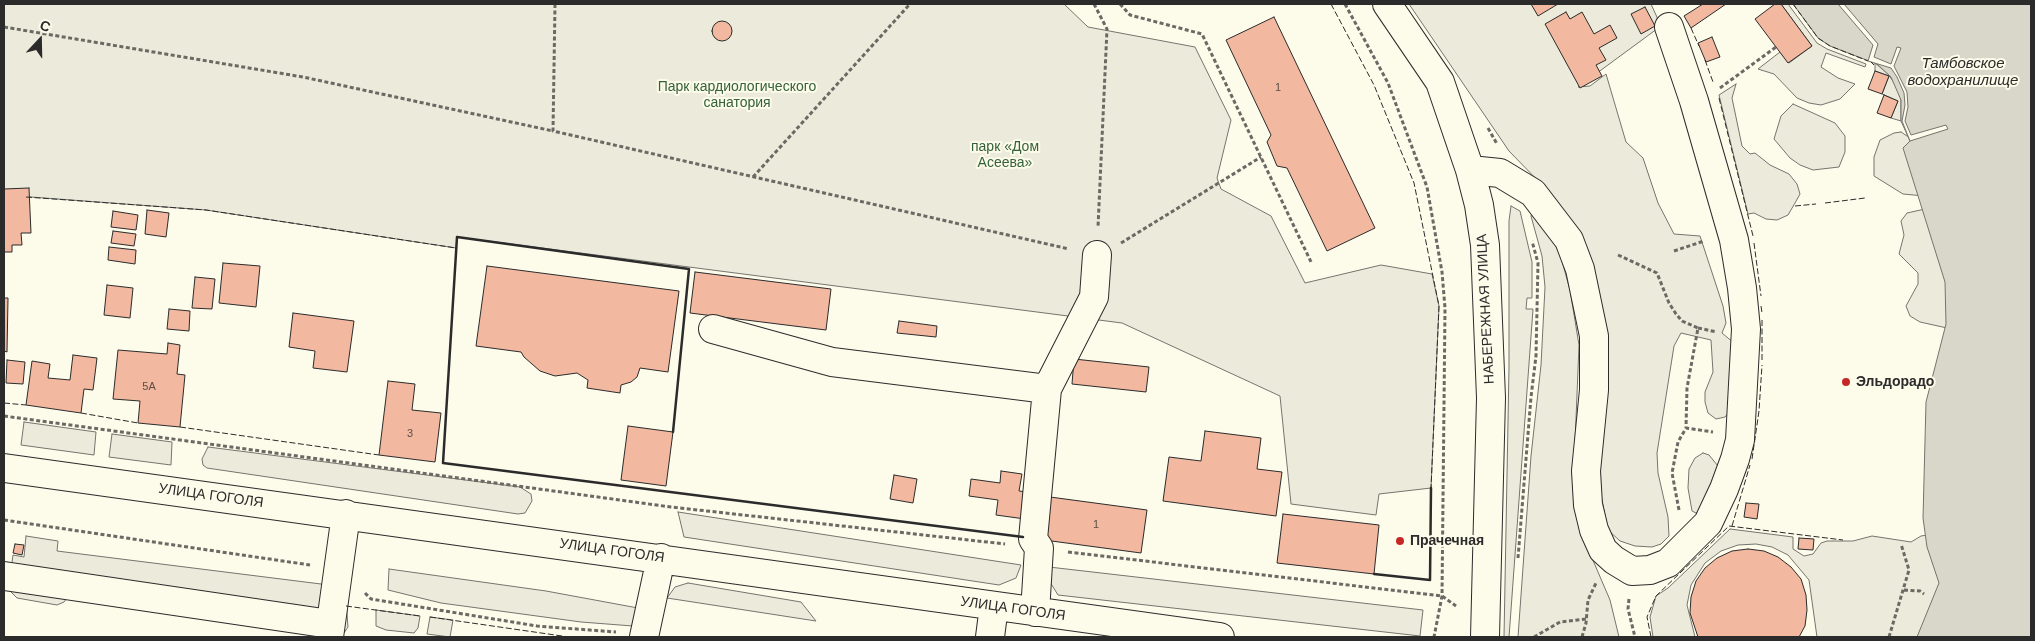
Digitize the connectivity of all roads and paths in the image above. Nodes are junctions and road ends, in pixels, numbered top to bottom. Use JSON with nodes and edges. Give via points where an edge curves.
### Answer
{"nodes":[{"id":1,"x":555,"y":4,"type":"edge"},
{"id":2,"x":910,"y":4,"type":"edge"},
{"id":3,"x":1094,"y":4,"type":"edge"},
{"id":4,"x":1120,"y":4,"type":"edge"},
{"id":5,"x":1345,"y":4,"type":"edge"},
{"id":6,"x":1386,"y":4,"type":"edge"},
{"id":7,"x":4,"y":27,"type":"edge"},
{"id":8,"x":1669,"y":27,"type":"dead end"},
{"id":9,"x":1776,"y":47,"type":"dead end"},
{"id":10,"x":1695,"y":106,"type":"junction"},
{"id":11,"x":553,"y":131,"type":"junction"},
{"id":12,"x":1261,"y":157,"type":"junction"},
{"id":13,"x":1470,"y":170,"type":"junction"},
{"id":14,"x":753,"y":177,"type":"junction"},
{"id":15,"x":1704,"y":241,"type":"dead end"},
{"id":16,"x":1674,"y":252,"type":"dead end"},
{"id":17,"x":1618,"y":255,"type":"dead end"},
{"id":18,"x":1097,"y":257,"type":"junction"},
{"id":19,"x":1312,"y":264,"type":"dead end"},
{"id":20,"x":713,"y":329,"type":"dead end"},
{"id":21,"x":1047,"y":389,"type":"junction"},
{"id":22,"x":4,"y":416,"type":"edge"},
{"id":23,"x":1686,"y":428,"type":"junction"},
{"id":24,"x":1740,"y":440,"type":"junction"},
{"id":25,"x":4,"y":468,"type":"edge"},
{"id":26,"x":346,"y":514,"type":"junction"},
{"id":27,"x":1694,"y":538,"type":"junction"},
{"id":28,"x":1902,"y":544,"type":"dead end"},
{"id":29,"x":1039,"y":548,"type":"junction"},
{"id":30,"x":661,"y":558,"type":"junction"},
{"id":31,"x":1623,"y":566,"type":"junction"},
{"id":32,"x":4,"y":576,"type":"edge"},
{"id":33,"x":1904,"y":590,"type":"junction"},
{"id":34,"x":1924,"y":594,"type":"dead end"},
{"id":35,"x":1442,"y":596,"type":"junction"},
{"id":36,"x":994,"y":606,"type":"junction"},
{"id":37,"x":1035,"y":612,"type":"junction"},
{"id":38,"x":1586,"y":619,"type":"junction"},
{"id":39,"x":330,"y":631,"type":"edge"},
{"id":40,"x":1485,"y":632,"type":"edge"},
{"id":41,"x":644,"y":637,"type":"edge"},
{"id":42,"x":990,"y":637,"type":"edge"},
{"id":43,"x":1220,"y":637,"type":"edge"},
{"id":44,"x":1434,"y":637,"type":"edge"},
{"id":45,"x":1534,"y":637,"type":"edge"},
{"id":46,"x":1582,"y":637,"type":"edge"},
{"id":47,"x":1635,"y":637,"type":"edge"},
{"id":48,"x":1889,"y":637,"type":"edge"}],
"edges":[{"from":1,"to":11,"type":"path"},
{"from":2,"to":14,"type":"path"},
{"from":3,"to":18,"type":"path","via":[[1107,29]]},
{"from":4,"to":12,"type":"path","via":[[1130,15],[1202,34]]},
{"from":5,"to":35,"type":"path","via":[[1388,83],[1426,187],[1442,272],[1445,308]]},
{"from":6,"to":13,"type":"street","name":"НАБЕРЕЖНАЯ УЛИЦА","via":[[1440,82]]},
{"from":7,"to":11,"type":"path","via":[[303,77]]},
{"from":8,"to":10,"type":"street"},
{"from":9,"to":10,"type":"path"},
{"from":10,"to":24,"type":"street","via":[[1733,234],[1742,288],[1745,358]]},
{"from":11,"to":14,"type":"path"},
{"from":12,"to":18,"type":"path"},
{"from":12,"to":19,"type":"path"},
{"from":13,"to":31,"type":"street","via":[[1500,173],[1533,193],[1569,240],[1580,269],[1594,336],[1593,400],[1586,471],[1588,505],[1603,550]]},
{"from":13,"to":40,"type":"street","name":"НАБЕРЕЖНАЯ УЛИЦА","via":[[1485,246],[1491,398]]},
{"from":14,"to":18,"type":"path"},
{"from":15,"to":16,"type":"path"},
{"from":17,"to":23,"type":"path","via":[[1657,273],[1669,303],[1682,321],[1698,328],[1687,388]]},
{"from":18,"to":21,"type":"street","via":[[1094,297]]},
{"from":20,"to":21,"type":"street","via":[[832,362]]},
{"from":21,"to":29,"type":"street","via":[[1033,539]]},
{"from":22,"to":29,"type":"path","via":[[671,507]]},
{"from":23,"to":24,"type":"path"},
{"from":23,"to":27,"type":"path","via":[[1674,457],[1672,473],[1681,516]]},
{"from":24,"to":27,"type":"street","via":[[1724,489],[1708,523]]},
{"from":25,"to":26,"type":"street","name":"УЛИЦА ГОГОЛЯ"},
{"from":26,"to":30,"type":"street","name":"УЛИЦА ГОГОЛЯ"},
{"from":26,"to":39,"type":"street"},
{"from":27,"to":31,"type":"street","via":[[1668,562],[1650,570]]},
{"from":28,"to":33,"type":"path","via":[[1909,570]]},
{"from":29,"to":35,"type":"path"},
{"from":29,"to":37,"type":"street"},
{"from":30,"to":36,"type":"street","name":"УЛИЦА ГОГОЛЯ"},
{"from":30,"to":41,"type":"street"},
{"from":31,"to":38,"type":"path","via":[[1603,571],[1592,588]]},
{"from":31,"to":47,"type":"path"},
{"from":32,"to":39,"type":"street"},
{"from":33,"to":34,"type":"path","via":[[1920,590]]},
{"from":33,"to":48,"type":"path"},
{"from":35,"to":40,"type":"path"},
{"from":35,"to":44,"type":"path"},
{"from":36,"to":37,"type":"street","name":"УЛИЦА ГОГОЛЯ"},
{"from":36,"to":42,"type":"street"},
{"from":37,"to":43,"type":"street","name":"УЛИЦА ГОГОЛЯ"},
{"from":38,"to":45,"type":"path","via":[[1560,622]]},
{"from":38,"to":46,"type":"path"}]}
